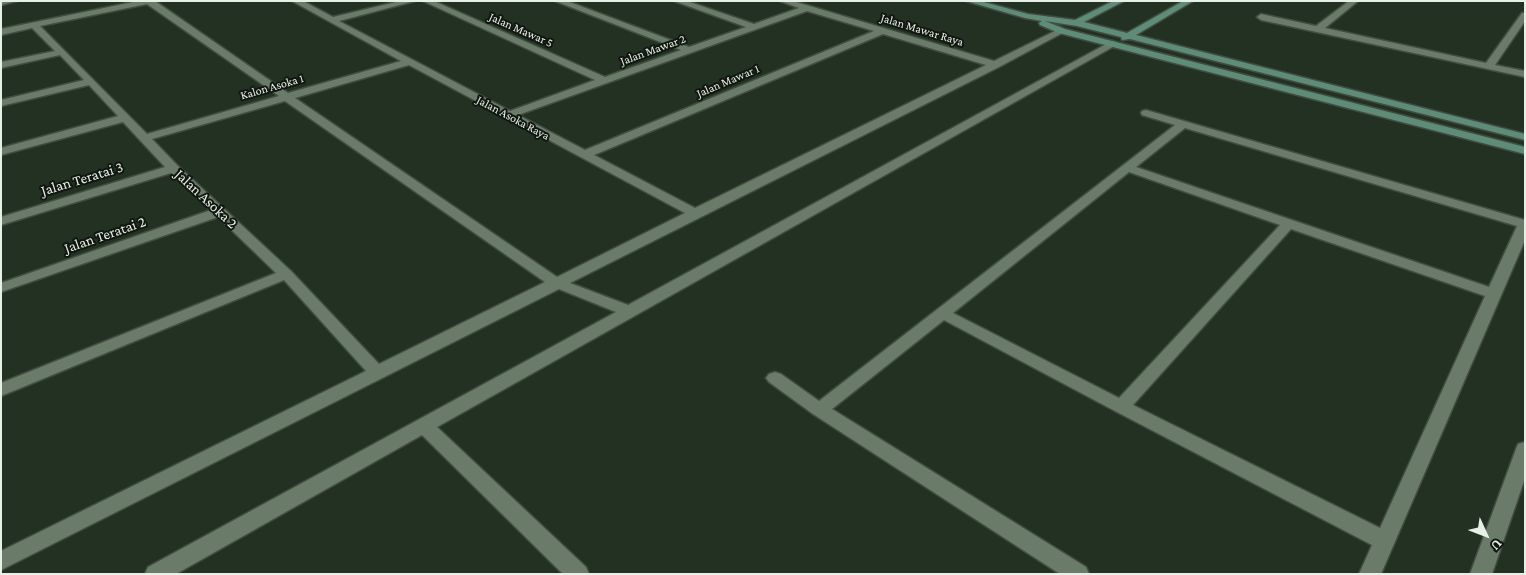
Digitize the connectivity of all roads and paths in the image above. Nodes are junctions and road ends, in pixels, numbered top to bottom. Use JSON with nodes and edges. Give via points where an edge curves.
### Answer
{"nodes":[{"id":1,"x":13,"y":1,"type":"edge"},
{"id":2,"x":150,"y":1,"type":"edge"},
{"id":3,"x":296,"y":1,"type":"edge"},
{"id":4,"x":411,"y":1,"type":"edge"},
{"id":5,"x":427,"y":1,"type":"edge"},
{"id":6,"x":559,"y":1,"type":"edge"},
{"id":7,"x":678,"y":1,"type":"edge"},
{"id":8,"x":784,"y":1,"type":"edge"},
{"id":9,"x":970,"y":1,"type":"edge"},
{"id":10,"x":1120,"y":1,"type":"edge"},
{"id":11,"x":1189,"y":1,"type":"edge"},
{"id":12,"x":1354,"y":1,"type":"edge"},
{"id":13,"x":1,"y":4,"type":"edge"},
{"id":14,"x":807,"y":8,"type":"junction"},
{"id":15,"x":1525,"y":15,"type":"edge"},
{"id":16,"x":1028,"y":16,"type":"junction"},
{"id":17,"x":1261,"y":17,"type":"dead end"},
{"id":18,"x":332,"y":20,"type":"junction"},
{"id":19,"x":1077,"y":23,"type":"junction"},
{"id":20,"x":34,"y":25,"type":"junction"},
{"id":21,"x":755,"y":27,"type":"junction"},
{"id":22,"x":1318,"y":29,"type":"junction"},
{"id":23,"x":882,"y":31,"type":"junction"},
{"id":24,"x":1062,"y":31,"type":"junction"},
{"id":25,"x":1,"y":32,"type":"edge"},
{"id":26,"x":1129,"y":36,"type":"junction"},
{"id":27,"x":1113,"y":44,"type":"junction"},
{"id":28,"x":689,"y":50,"type":"junction"},
{"id":29,"x":62,"y":52,"type":"junction"},
{"id":30,"x":408,"y":62,"type":"junction"},
{"id":31,"x":996,"y":65,"type":"junction"},
{"id":32,"x":1,"y":66,"type":"edge"},
{"id":33,"x":1489,"y":66,"type":"junction"},
{"id":34,"x":1525,"y":74,"type":"edge"},
{"id":35,"x":91,"y":81,"type":"junction"},
{"id":36,"x":605,"y":81,"type":"junction"},
{"id":37,"x":288,"y":97,"type":"junction"},
{"id":38,"x":1,"y":103,"type":"edge"},
{"id":39,"x":1146,"y":113,"type":"dead end"},
{"id":40,"x":508,"y":115,"type":"junction"},
{"id":41,"x":125,"y":118,"type":"junction"},
{"id":42,"x":1183,"y":124,"type":"junction"},
{"id":43,"x":1525,"y":137,"type":"edge"},
{"id":44,"x":145,"y":138,"type":"junction"},
{"id":45,"x":1525,"y":151,"type":"edge"},
{"id":46,"x":1,"y":152,"type":"edge"},
{"id":47,"x":583,"y":155,"type":"junction"},
{"id":48,"x":173,"y":168,"type":"junction"},
{"id":49,"x":1128,"y":168,"type":"junction"},
{"id":50,"x":219,"y":212,"type":"junction"},
{"id":51,"x":694,"y":213,"type":"junction"},
{"id":52,"x":1,"y":220,"type":"edge"},
{"id":53,"x":1288,"y":224,"type":"junction"},
{"id":54,"x":1525,"y":224,"type":"edge"},
{"id":55,"x":286,"y":274,"type":"junction"},
{"id":56,"x":556,"y":283,"type":"junction"},
{"id":57,"x":1,"y":288,"type":"edge"},
{"id":58,"x":1494,"y":294,"type":"junction"},
{"id":59,"x":628,"y":312,"type":"junction"},
{"id":60,"x":944,"y":314,"type":"junction"},
{"id":61,"x":378,"y":374,"type":"junction"},
{"id":62,"x":775,"y":378,"type":"dead end"},
{"id":63,"x":1,"y":390,"type":"edge"},
{"id":64,"x":1121,"y":407,"type":"junction"},
{"id":65,"x":819,"y":410,"type":"junction"},
{"id":66,"x":424,"y":426,"type":"junction"},
{"id":67,"x":1525,"y":449,"type":"edge"},
{"id":68,"x":1385,"y":541,"type":"junction"},
{"id":69,"x":1,"y":562,"type":"edge"},
{"id":70,"x":156,"y":574,"type":"edge"},
{"id":71,"x":578,"y":574,"type":"edge"},
{"id":72,"x":1078,"y":574,"type":"edge"},
{"id":73,"x":1370,"y":574,"type":"edge"},
{"id":74,"x":1481,"y":574,"type":"edge"}],
"edges":[{"from":1,"to":13,"type":"street"},
{"from":2,"to":20,"type":"street"},
{"from":2,"to":37,"type":"street"},
{"from":3,"to":18,"type":"street","name":"Jalan Asoka Raya"},
{"from":4,"to":18,"type":"street"},
{"from":5,"to":36,"type":"street","name":"Jalan Mawar 5"},
{"from":6,"to":28,"type":"street"},
{"from":7,"to":21,"type":"street"},
{"from":8,"to":14,"type":"street","name":"Jalan Mawar Raya"},
{"from":9,"to":16,"type":"street"},
{"from":10,"to":19,"type":"street"},
{"from":11,"to":26,"type":"street"},
{"from":12,"to":22,"type":"street"},
{"from":14,"to":21,"type":"street","name":"Jalan Mawar 2"},
{"from":14,"to":23,"type":"street","name":"Jalan Mawar Raya"},
{"from":15,"to":33,"type":"street"},
{"from":16,"to":19,"type":"street"},
{"from":16,"to":24,"type":"street"},
{"from":17,"to":22,"type":"street"},
{"from":18,"to":30,"type":"street","name":"Jalan Asoka Raya"},
{"from":19,"to":24,"type":"street"},
{"from":19,"to":26,"type":"street"},
{"from":20,"to":25,"type":"street"},
{"from":20,"to":29,"type":"street","name":"Jalan Asoka 2"},
{"from":21,"to":28,"type":"street","name":"Jalan Mawar 2"},
{"from":22,"to":33,"type":"street"},
{"from":23,"to":31,"type":"street","name":"Jalan Mawar Raya"},
{"from":23,"to":47,"type":"street","name":"Jalan Mawar 1"},
{"from":24,"to":27,"type":"street"},
{"from":24,"to":31,"type":"street"},
{"from":26,"to":27,"type":"street"},
{"from":26,"to":43,"type":"street"},
{"from":27,"to":45,"type":"street"},
{"from":27,"to":59,"type":"street"},
{"from":28,"to":36,"type":"street","name":"Jalan Mawar 2"},
{"from":29,"to":32,"type":"street"},
{"from":29,"to":35,"type":"street","name":"Jalan Asoka 2"},
{"from":30,"to":37,"type":"street","name":"Kalon Asoka 1"},
{"from":30,"to":40,"type":"street","name":"Jalan Asoka Raya"},
{"from":31,"to":51,"type":"street"},
{"from":33,"to":34,"type":"street"},
{"from":35,"to":38,"type":"street"},
{"from":35,"to":41,"type":"street","name":"Jalan Asoka 2"},
{"from":36,"to":40,"type":"street","name":"Jalan Mawar 2"},
{"from":37,"to":44,"type":"street","name":"Kalon Asoka 1"},
{"from":37,"to":56,"type":"street"},
{"from":39,"to":42,"type":"street"},
{"from":40,"to":47,"type":"street","name":"Jalan Asoka Raya"},
{"from":41,"to":44,"type":"street","name":"Jalan Asoka 2"},
{"from":41,"to":46,"type":"street"},
{"from":42,"to":49,"type":"street"},
{"from":42,"to":54,"type":"street"},
{"from":44,"to":48,"type":"street","name":"Jalan Asoka 2"},
{"from":47,"to":51,"type":"street","name":"Jalan Asoka Raya"},
{"from":48,"to":50,"type":"street","name":"Jalan Asoka 2"},
{"from":48,"to":52,"type":"street","name":"Jalan Teratai 3"},
{"from":49,"to":53,"type":"street"},
{"from":49,"to":60,"type":"street"},
{"from":50,"to":55,"type":"street","name":"Jalan Asoka 2"},
{"from":50,"to":57,"type":"street","name":"Jalan Teratai 2"},
{"from":51,"to":56,"type":"street"},
{"from":53,"to":58,"type":"street"},
{"from":53,"to":64,"type":"street"},
{"from":54,"to":58,"type":"street"},
{"from":55,"to":61,"type":"street","name":"Jalan Asoka 2"},
{"from":55,"to":63,"type":"street"},
{"from":56,"to":59,"type":"street"},
{"from":56,"to":61,"type":"street"},
{"from":58,"to":68,"type":"street"},
{"from":59,"to":66,"type":"street"},
{"from":60,"to":64,"type":"street"},
{"from":60,"to":65,"type":"street"},
{"from":61,"to":69,"type":"street"},
{"from":62,"to":65,"type":"street"},
{"from":64,"to":68,"type":"street"},
{"from":65,"to":72,"type":"street"},
{"from":66,"to":70,"type":"street"},
{"from":66,"to":71,"type":"street"},
{"from":67,"to":74,"type":"street"},
{"from":68,"to":73,"type":"street"}]}
